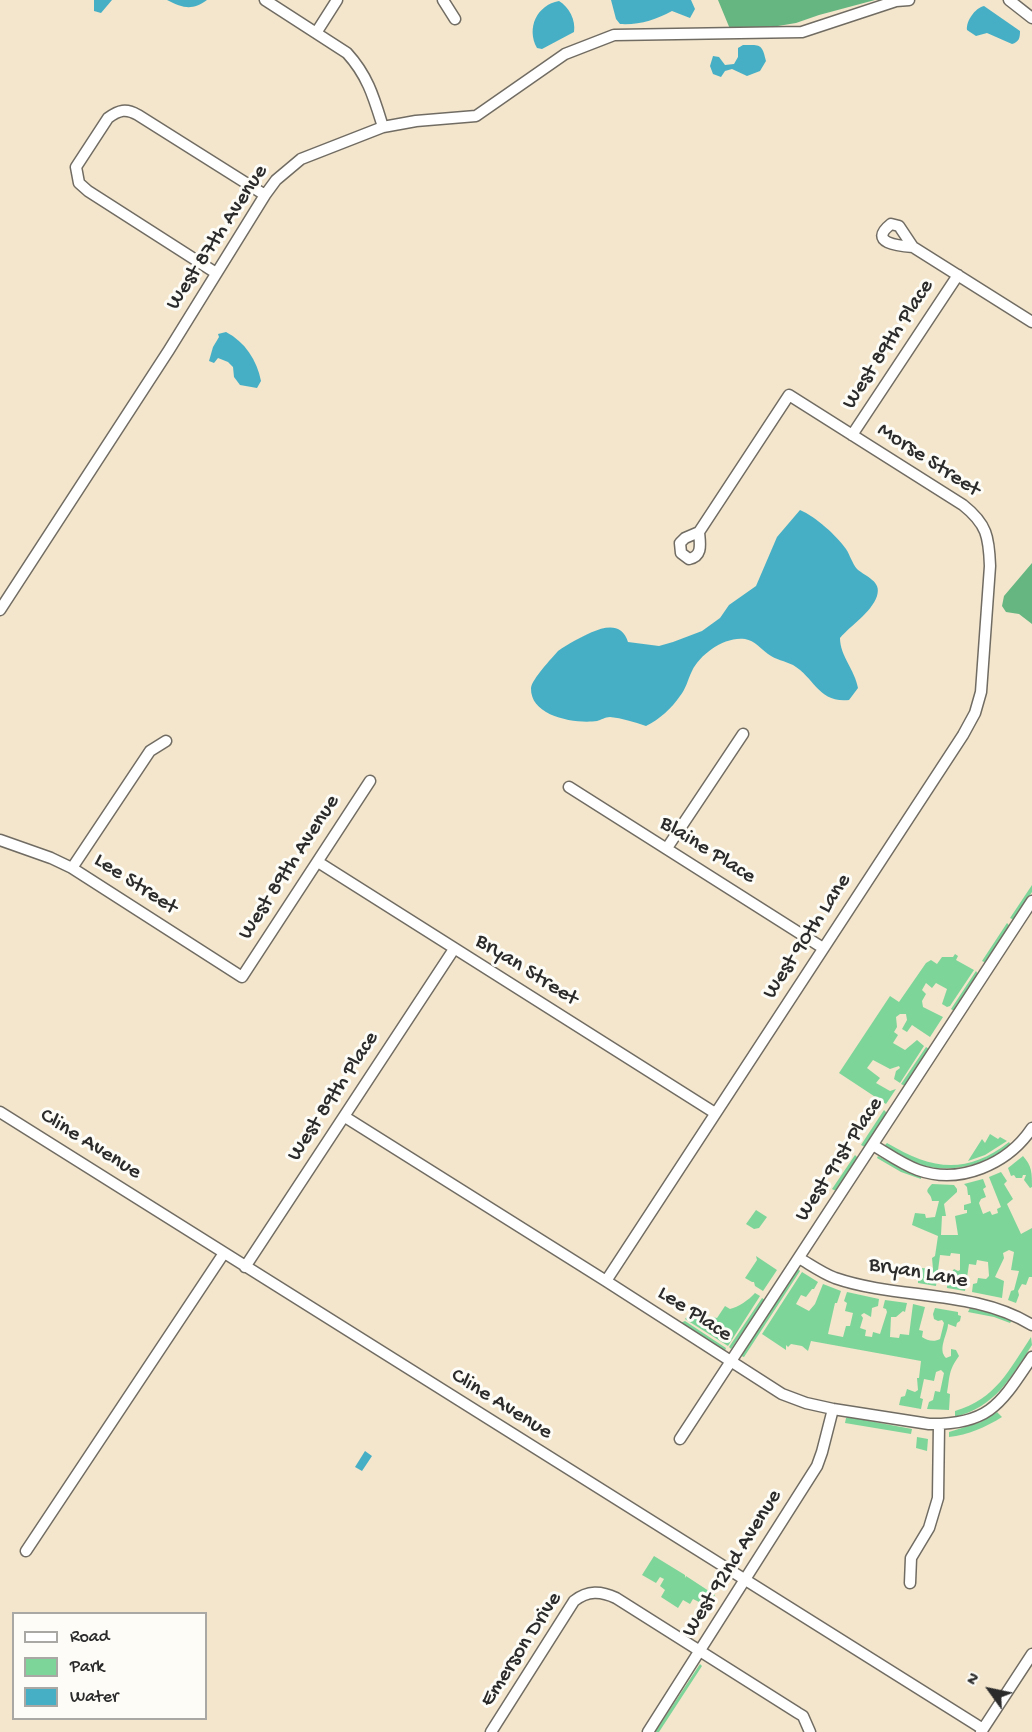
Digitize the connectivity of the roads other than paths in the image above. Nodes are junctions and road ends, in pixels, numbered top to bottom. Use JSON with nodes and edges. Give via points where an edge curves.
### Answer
{"nodes":[{"id":1,"x":265,"y":0,"type":"edge"},
{"id":2,"x":337,"y":0,"type":"edge"},
{"id":3,"x":443,"y":0,"type":"edge"},
{"id":4,"x":909,"y":0,"type":"edge"},
{"id":5,"x":1009,"y":0,"type":"edge"},
{"id":6,"x":1032,"y":18,"type":"edge"},
{"id":7,"x":455,"y":19,"type":"dead end"},
{"id":8,"x":316,"y":33,"type":"junction"},
{"id":9,"x":383,"y":127,"type":"junction"},
{"id":10,"x":265,"y":195,"type":"junction"},
{"id":11,"x":913,"y":246,"type":"dead end"},
{"id":12,"x":216,"y":273,"type":"junction"},
{"id":13,"x":958,"y":275,"type":"junction"},
{"id":14,"x":1032,"y":322,"type":"edge"},
{"id":15,"x":852,"y":435,"type":"junction"},
{"id":16,"x":699,"y":532,"type":"dead end"},
{"id":17,"x":988,"y":594,"type":"joint"},
{"id":18,"x":0,"y":610,"type":"edge"},
{"id":19,"x":743,"y":734,"type":"dead end"},
{"id":20,"x":166,"y":741,"type":"dead end"},
{"id":21,"x":370,"y":781,"type":"dead end"},
{"id":22,"x":568,"y":787,"type":"dead end"},
{"id":23,"x":0,"y":840,"type":"edge"},
{"id":24,"x":667,"y":848,"type":"junction"},
{"id":25,"x":318,"y":862,"type":"junction"},
{"id":26,"x":72,"y":868,"type":"junction"},
{"id":27,"x":1032,"y":902,"type":"edge"},
{"id":28,"x":823,"y":948,"type":"junction"},
{"id":29,"x":454,"y":949,"type":"junction"},
{"id":30,"x":242,"y":977,"type":"joint"},
{"id":31,"x":0,"y":1112,"type":"edge"},
{"id":32,"x":715,"y":1113,"type":"junction"},
{"id":33,"x":345,"y":1117,"type":"junction"},
{"id":34,"x":1032,"y":1128,"type":"edge"},
{"id":35,"x":873,"y":1145,"type":"junction"},
{"id":36,"x":224,"y":1253,"type":"junction"},
{"id":37,"x":799,"y":1258,"type":"junction"},
{"id":38,"x":245,"y":1267,"type":"junction"},
{"id":39,"x":606,"y":1281,"type":"junction"},
{"id":40,"x":1032,"y":1325,"type":"edge"},
{"id":41,"x":1032,"y":1357,"type":"edge"},
{"id":42,"x":730,"y":1362,"type":"junction"},
{"id":43,"x":833,"y":1409,"type":"junction"},
{"id":44,"x":939,"y":1424,"type":"junction"},
{"id":45,"x":680,"y":1439,"type":"dead end"},
{"id":46,"x":26,"y":1551,"type":"dead end"},
{"id":47,"x":745,"y":1581,"type":"junction"},
{"id":48,"x":910,"y":1583,"type":"dead end"},
{"id":49,"x":700,"y":1652,"type":"junction"},
{"id":50,"x":1032,"y":1654,"type":"edge"},
{"id":51,"x":982,"y":1731,"type":"edge"},
{"id":52,"x":491,"y":1732,"type":"edge"},
{"id":53,"x":648,"y":1732,"type":"edge"},
{"id":54,"x":810,"y":1732,"type":"edge"}],
"edges":[{"from":1,"to":8,"type":"street"},
{"from":2,"to":8,"type":"street"},
{"from":3,"to":7,"type":"street"},
{"from":4,"to":9,"type":"street","name":"West 87th Avenue","via":[[802,32],[614,35],[565,54],[476,116]]},
{"from":5,"to":6,"type":"street"},
{"from":8,"to":9,"type":"street","via":[[358,65],[368,81]]},
{"from":9,"to":10,"type":"street","name":"West 87th Avenue","via":[[301,159]]},
{"from":10,"to":12,"type":"street","name":"West 87th Avenue"},
{"from":10,"to":12,"type":"street","via":[[125,110],[108,118],[76,167],[79,183],[88,191]]},
{"from":11,"to":13,"type":"street"},
{"from":12,"to":18,"type":"street","name":"West 87th Avenue"},
{"from":13,"to":14,"type":"street"},
{"from":13,"to":15,"type":"street","name":"West 89th Place"},
{"from":15,"to":16,"type":"street","name":"Morse Street","via":[[789,395]]},
{"from":15,"to":17,"type":"street","name":"Morse Street","via":[[979,519],[990,547]]},
{"from":17,"to":28,"type":"street","name":"West 90th Lane","via":[[981,692],[975,713]]},
{"from":19,"to":24,"type":"street"},
{"from":20,"to":26,"type":"street","via":[[150,751]]},
{"from":21,"to":25,"type":"street","name":"West 89th Avenue"},
{"from":22,"to":24,"type":"street","name":"Blaine Place"},
{"from":23,"to":26,"type":"street","name":"Lee Street"},
{"from":24,"to":28,"type":"street","name":"Blaine Place"},
{"from":25,"to":29,"type":"street","name":"Bryan Street"},
{"from":25,"to":30,"type":"street","name":"West 89th Avenue"},
{"from":26,"to":30,"type":"street","name":"Lee Street"},
{"from":27,"to":35,"type":"street","name":"West 91st Place"},
{"from":28,"to":32,"type":"street","name":"West 90th Lane"},
{"from":29,"to":32,"type":"street","name":"Bryan Street"},
{"from":29,"to":33,"type":"street","name":"West 89th Place"},
{"from":31,"to":36,"type":"street","name":"Cline Avenue"},
{"from":32,"to":39,"type":"street","name":"West 90th Lane"},
{"from":33,"to":38,"type":"street","name":"West 89th Place"},
{"from":33,"to":39,"type":"street","name":"Lee Place"},
{"from":34,"to":35,"type":"street","via":[[1024,1141],[1005,1157],[959,1174],[920,1171]]},
{"from":35,"to":37,"type":"street","name":"West 91st Place"},
{"from":36,"to":38,"type":"street","name":"Cline Avenue"},
{"from":36,"to":46,"type":"street"},
{"from":37,"to":40,"type":"street","name":"Bryan Lane","via":[[820,1271],[851,1282],[984,1305]]},
{"from":37,"to":42,"type":"street","name":"West 91st Place"},
{"from":38,"to":47,"type":"street","name":"Cline Avenue"},
{"from":39,"to":42,"type":"street","name":"Lee Place"},
{"from":41,"to":44,"type":"street","name":"Lee Place","via":[[1006,1396],[982,1415],[965,1422]]},
{"from":42,"to":43,"type":"street","name":"Lee Place","via":[[782,1395]]},
{"from":42,"to":45,"type":"street","name":"West 91st Place"},
{"from":43,"to":44,"type":"street","name":"Lee Place"},
{"from":43,"to":47,"type":"street","name":"West 92nd Avenue","via":[[817,1466]]},
{"from":44,"to":48,"type":"street","via":[[938,1498],[929,1528],[911,1558]]},
{"from":47,"to":49,"type":"street","name":"West 92nd Avenue"},
{"from":47,"to":51,"type":"street","name":"Cline Avenue"},
{"from":49,"to":52,"type":"street","name":"Emerson Drive","via":[[616,1598],[589,1593],[574,1601]]},
{"from":49,"to":53,"type":"street","name":"West 92nd Avenue"},
{"from":49,"to":54,"type":"street","via":[[803,1716]]},
{"from":50,"to":51,"type":"street"}]}
